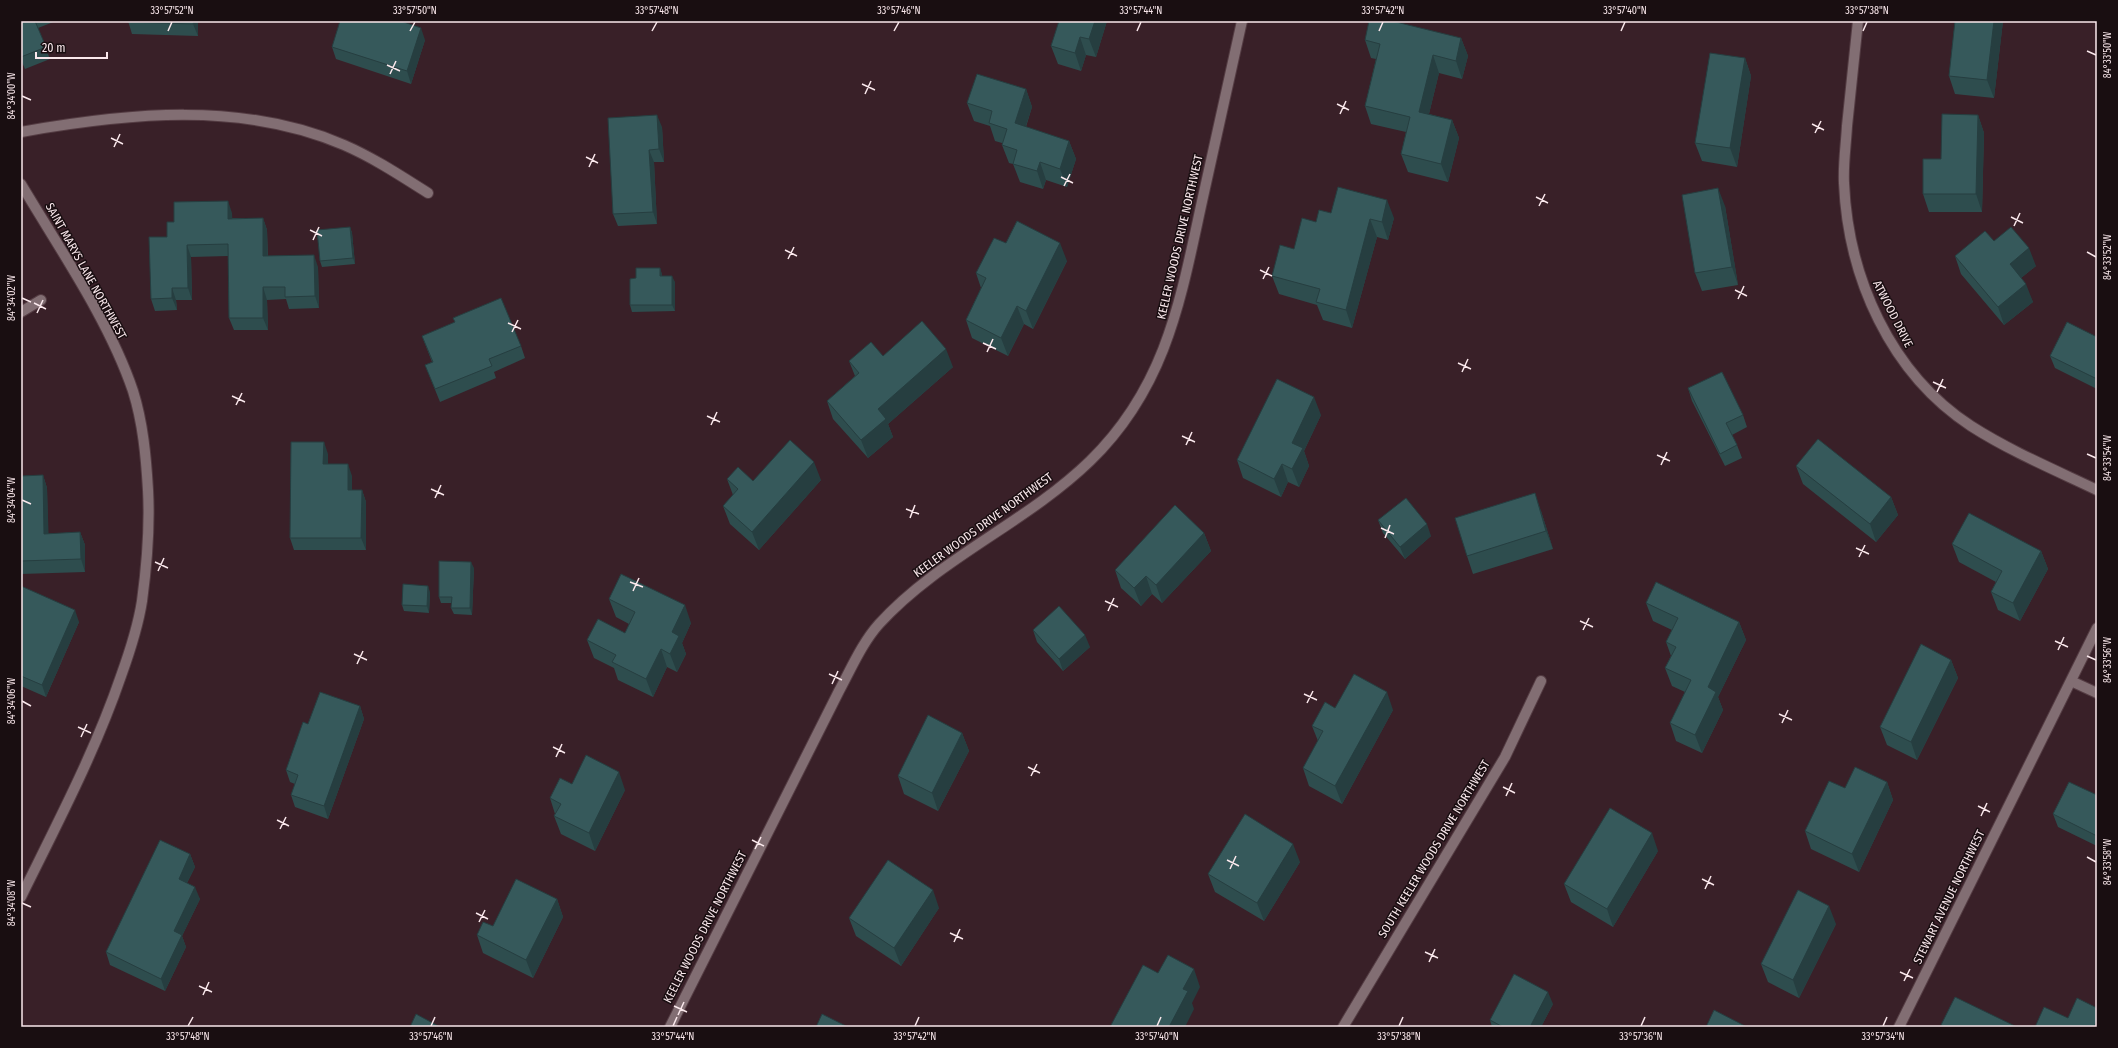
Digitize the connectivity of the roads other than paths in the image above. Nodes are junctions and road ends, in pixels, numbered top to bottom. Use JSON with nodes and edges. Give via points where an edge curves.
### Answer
{"nodes":[{"id":1,"x":1242,"y":21,"type":"edge"},
{"id":2,"x":1858,"y":21,"type":"edge"},
{"id":3,"x":21,"y":132,"type":"edge"},
{"id":4,"x":21,"y":184,"type":"edge"},
{"id":5,"x":428,"y":193,"type":"dead end"},
{"id":6,"x":41,"y":300,"type":"dead end"},
{"id":7,"x":21,"y":312,"type":"edge"},
{"id":8,"x":2097,"y":490,"type":"edge"},
{"id":9,"x":2097,"y":628,"type":"edge"},
{"id":10,"x":2071,"y":681,"type":"junction"},
{"id":11,"x":1542,"y":682,"type":"dead end"},
{"id":12,"x":2097,"y":693,"type":"edge"},
{"id":13,"x":21,"y":897,"type":"edge"},
{"id":14,"x":670,"y":1027,"type":"edge"},
{"id":15,"x":1342,"y":1027,"type":"edge"},
{"id":16,"x":1899,"y":1027,"type":"edge"}],
"edges":[{"from":1,"to":14,"type":"street","name":"KEELER WOODS DRIVE NORTHWEST","via":[[1181,298],[1166,346],[1146,388],[1112,436],[1063,485],[919,588],[877,626],[838,691]]},
{"from":2,"to":8,"type":"street","name":"ATWOOD DRIVE","via":[[1844,183],[1857,269],[1876,313],[1897,352],[1910,369],[1932,393],[1969,425],[1997,442]]},
{"from":3,"to":5,"type":"street","via":[[172,114],[235,116],[277,122],[344,145]]},
{"from":4,"to":13,"type":"street","name":"SAINT MARYS LANE NORTHWEST","via":[[92,304],[132,389],[144,434],[149,522],[142,602],[132,646],[91,753]]},
{"from":6,"to":7,"type":"street"},
{"from":9,"to":10,"type":"street","name":"STEWART AVENUE NORTHWEST"},
{"from":10,"to":12,"type":"street"},
{"from":10,"to":16,"type":"street","name":"STEWART AVENUE NORTHWEST"},
{"from":11,"to":15,"type":"street","name":"SOUTH KEELER WOODS DRIVE NORTHWEST","via":[[1505,757]]}]}
